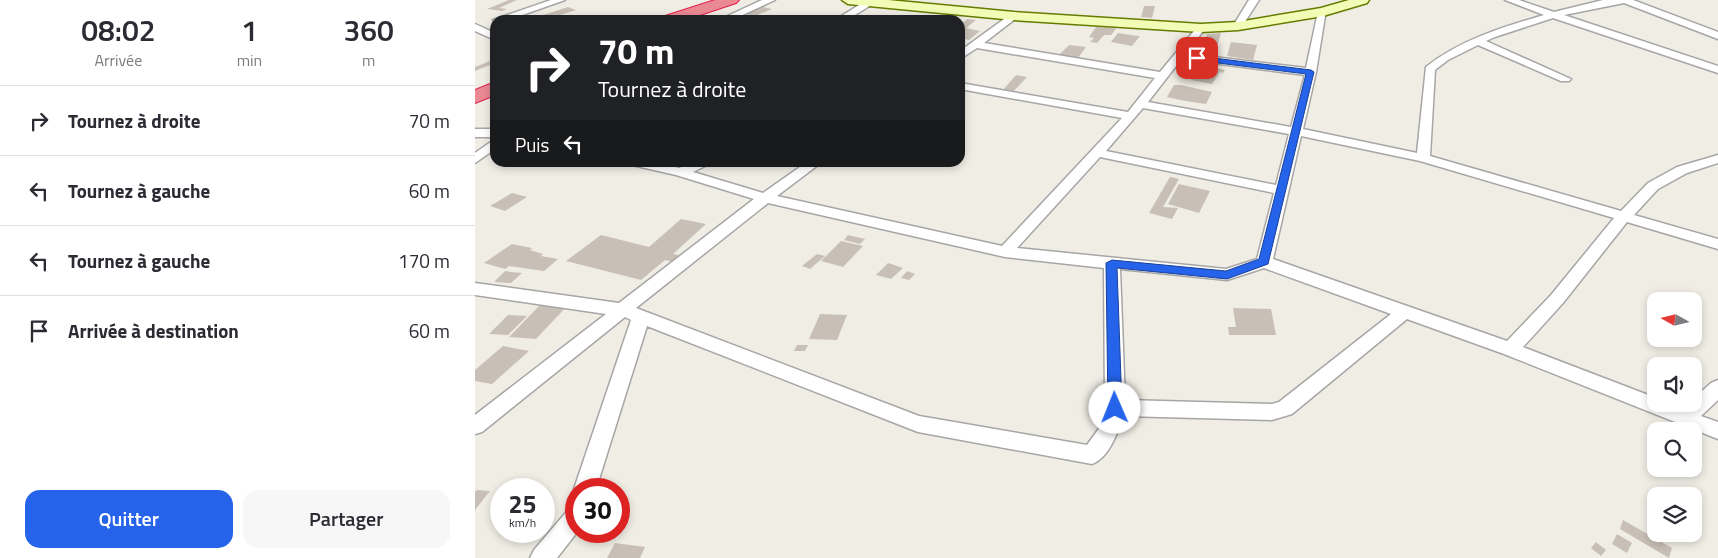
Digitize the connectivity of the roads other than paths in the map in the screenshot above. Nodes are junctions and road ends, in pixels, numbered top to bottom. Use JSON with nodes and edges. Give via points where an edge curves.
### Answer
{"nodes":[{"id":1,"x":560,"y":0,"type":"edge"},
{"id":2,"x":697,"y":0,"type":"edge"},
{"id":3,"x":731,"y":0,"type":"edge"},
{"id":4,"x":770,"y":0,"type":"edge"},
{"id":5,"x":848,"y":0,"type":"edge"},
{"id":6,"x":1254,"y":0,"type":"edge"},
{"id":7,"x":1363,"y":0,"type":"edge"},
{"id":8,"x":1510,"y":0,"type":"edge"},
{"id":9,"x":1624,"y":0,"type":"edge"},
{"id":10,"x":871,"y":2,"type":"edge"},
{"id":11,"x":1323,"y":12,"type":"junction"},
{"id":12,"x":513,"y":15,"type":"edge"},
{"id":13,"x":666,"y":15,"type":"edge"},
{"id":14,"x":684,"y":15,"type":"edge"},
{"id":15,"x":736,"y":15,"type":"edge"},
{"id":16,"x":849,"y":15,"type":"edge"},
{"id":17,"x":1554,"y":15,"type":"junction"},
{"id":18,"x":1014,"y":16,"type":"junction"},
{"id":19,"x":490,"y":22,"type":"edge"},
{"id":20,"x":1238,"y":26,"type":"junction"},
{"id":21,"x":475,"y":27,"type":"edge"},
{"id":22,"x":1201,"y":28,"type":"junction"},
{"id":23,"x":490,"y":34,"type":"edge"},
{"id":24,"x":1718,"y":36,"type":"edge"},
{"id":25,"x":1477,"y":41,"type":"junction"},
{"id":26,"x":975,"y":46,"type":"junction"},
{"id":27,"x":965,"y":53,"type":"edge"},
{"id":28,"x":1197,"y":58,"type":"dead end"},
{"id":29,"x":1718,"y":70,"type":"edge"},
{"id":30,"x":1311,"y":72,"type":"junction"},
{"id":31,"x":1163,"y":76,"type":"junction"},
{"id":32,"x":1565,"y":79,"type":"dead end"},
{"id":33,"x":965,"y":87,"type":"edge"},
{"id":34,"x":490,"y":90,"type":"edge"},
{"id":35,"x":475,"y":97,"type":"edge"},
{"id":36,"x":1140,"y":104,"type":"junction"},
{"id":37,"x":1131,"y":116,"type":"junction"},
{"id":38,"x":1295,"y":131,"type":"junction"},
{"id":39,"x":475,"y":133,"type":"edge"},
{"id":40,"x":490,"y":133,"type":"edge"},
{"id":41,"x":490,"y":147,"type":"edge"},
{"id":42,"x":1097,"y":153,"type":"junction"},
{"id":43,"x":475,"y":158,"type":"edge"},
{"id":44,"x":1423,"y":158,"type":"junction"},
{"id":45,"x":1718,"y":158,"type":"edge"},
{"id":46,"x":658,"y":167,"type":"edge"},
{"id":47,"x":694,"y":167,"type":"edge"},
{"id":48,"x":808,"y":167,"type":"edge"},
{"id":49,"x":680,"y":172,"type":"junction"},
{"id":50,"x":1281,"y":190,"type":"junction"},
{"id":51,"x":765,"y":198,"type":"junction"},
{"id":52,"x":1625,"y":216,"type":"junction"},
{"id":53,"x":1718,"y":244,"type":"edge"},
{"id":54,"x":1005,"y":252,"type":"junction"},
{"id":55,"x":1264,"y":262,"type":"junction"},
{"id":56,"x":1112,"y":263,"type":"junction"},
{"id":57,"x":475,"y":289,"type":"edge"},
{"id":58,"x":1405,"y":312,"type":"junction"},
{"id":59,"x":633,"y":313,"type":"junction"},
{"id":60,"x":1510,"y":349,"type":"junction"},
{"id":61,"x":1718,"y":388,"type":"edge"},
{"id":62,"x":1115,"y":408,"type":"junction"},
{"id":63,"x":1686,"y":417,"type":"junction"},
{"id":64,"x":476,"y":423,"type":"edge"},
{"id":65,"x":1718,"y":430,"type":"edge"},
{"id":66,"x":588,"y":478,"type":"edge"},
{"id":67,"x":565,"y":530,"type":"edge"},
{"id":68,"x":542,"y":558,"type":"edge"}],
"edges":[{"from":1,"to":12,"type":"street"},
{"from":2,"to":13,"type":"highway"},
{"from":3,"to":14,"type":"highway"},
{"from":4,"to":15,"type":"street"},
{"from":5,"to":10,"type":"main road"},
{"from":6,"to":20,"type":"street"},
{"from":7,"to":11,"type":"main road"},
{"from":8,"to":17,"type":"street"},
{"from":9,"to":17,"type":"street"},
{"from":9,"to":24,"type":"street"},
{"from":10,"to":16,"type":"street"},
{"from":10,"to":18,"type":"main road"},
{"from":11,"to":20,"type":"main road"},
{"from":11,"to":30,"type":"street"},
{"from":17,"to":25,"type":"street"},
{"from":17,"to":29,"type":"street"},
{"from":18,"to":22,"type":"main road"},
{"from":18,"to":26,"type":"street"},
{"from":19,"to":21,"type":"street"},
{"from":20,"to":22,"type":"main road"},
{"from":21,"to":23,"type":"street"},
{"from":22,"to":31,"type":"street"},
{"from":25,"to":32,"type":"street"},
{"from":25,"to":44,"type":"street","via":[[1438,60],[1430,69]]},
{"from":26,"to":27,"type":"street"},
{"from":26,"to":31,"type":"street"},
{"from":28,"to":30,"type":"street"},
{"from":30,"to":38,"type":"street"},
{"from":31,"to":36,"type":"street"},
{"from":33,"to":37,"type":"street"},
{"from":34,"to":35,"type":"highway"},
{"from":36,"to":37,"type":"street"},
{"from":36,"to":38,"type":"street"},
{"from":37,"to":42,"type":"street"},
{"from":38,"to":44,"type":"street"},
{"from":38,"to":50,"type":"street"},
{"from":39,"to":40,"type":"street"},
{"from":41,"to":43,"type":"street"},
{"from":42,"to":50,"type":"street"},
{"from":42,"to":54,"type":"street"},
{"from":44,"to":52,"type":"street"},
{"from":45,"to":52,"type":"street","via":[[1682,170],[1653,186]]},
{"from":46,"to":49,"type":"street"},
{"from":47,"to":49,"type":"street"},
{"from":48,"to":51,"type":"street"},
{"from":49,"to":51,"type":"street"},
{"from":50,"to":55,"type":"street"},
{"from":51,"to":54,"type":"street"},
{"from":51,"to":59,"type":"street"},
{"from":52,"to":53,"type":"street"},
{"from":52,"to":60,"type":"street"},
{"from":54,"to":56,"type":"street"},
{"from":55,"to":56,"type":"street","via":[[1227,275]]},
{"from":55,"to":58,"type":"street"},
{"from":56,"to":62,"type":"street"},
{"from":57,"to":59,"type":"street"},
{"from":58,"to":60,"type":"street"},
{"from":58,"to":62,"type":"street","via":[[1285,408],[1272,412]]},
{"from":59,"to":62,"type":"street","via":[[917,424],[1092,455],[1109,430]]},
{"from":59,"to":64,"type":"street"},
{"from":59,"to":66,"type":"street"},
{"from":60,"to":63,"type":"street"},
{"from":61,"to":63,"type":"street"},
{"from":63,"to":65,"type":"street"},
{"from":67,"to":68,"type":"street"}]}
